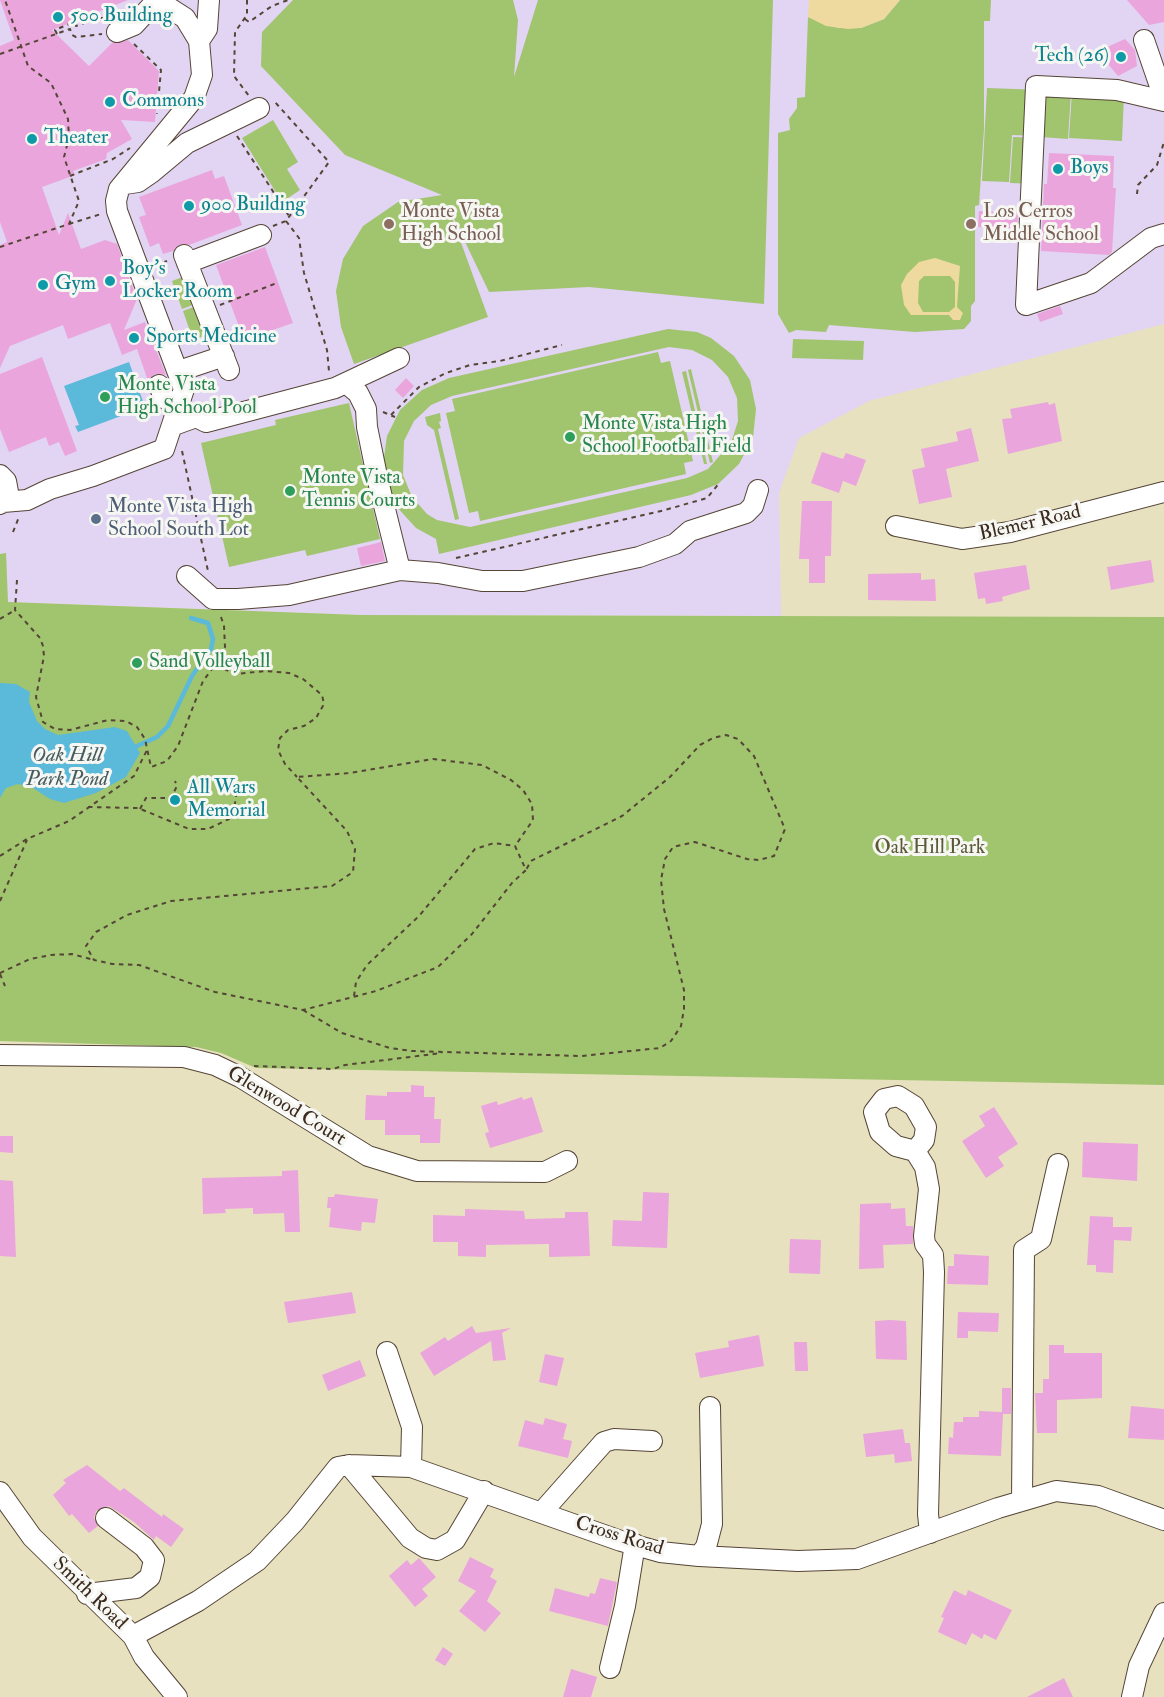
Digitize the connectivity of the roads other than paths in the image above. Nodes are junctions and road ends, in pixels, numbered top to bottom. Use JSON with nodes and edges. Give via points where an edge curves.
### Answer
{"nodes":[{"id":1,"x":157,"y":0,"type":"edge"},
{"id":2,"x":209,"y":0,"type":"edge"},
{"id":3,"x":117,"y":28,"type":"road end"},
{"id":4,"x":1144,"y":40,"type":"dead end"},
{"id":5,"x":199,"y":41,"type":"junction"},
{"id":6,"x":1164,"y":100,"type":"edge"},
{"id":7,"x":259,"y":108,"type":"road end"},
{"id":8,"x":123,"y":184,"type":"junction"},
{"id":9,"x":1164,"y":234,"type":"edge"},
{"id":10,"x":261,"y":236,"type":"dead end"},
{"id":11,"x":399,"y":358,"type":"dead end"},
{"id":12,"x":179,"y":371,"type":"junction"},
{"id":13,"x":159,"y":384,"type":"dead end"},
{"id":14,"x":340,"y":386,"type":"junction"},
{"id":15,"x":179,"y":406,"type":"junction"},
{"id":16,"x":174,"y":425,"type":"junction"},
{"id":17,"x":758,"y":490,"type":"dead end"},
{"id":18,"x":3,"y":492,"type":"edge"},
{"id":19,"x":1164,"y":492,"type":"edge"},
{"id":20,"x":896,"y":526,"type":"dead end"},
{"id":21,"x":400,"y":570,"type":"junction"},
{"id":22,"x":187,"y":576,"type":"dead end"},
{"id":23,"x":0,"y":1055,"type":"edge"},
{"id":24,"x":915,"y":1151,"type":"dead end"},
{"id":25,"x":567,"y":1161,"type":"dead end"},
{"id":26,"x":1058,"y":1164,"type":"dead end"},
{"id":27,"x":387,"y":1352,"type":"dead end"},
{"id":28,"x":710,"y":1407,"type":"dead end"},
{"id":29,"x":652,"y":1441,"type":"dead end"},
{"id":30,"x":349,"y":1465,"type":"junction"},
{"id":31,"x":411,"y":1467,"type":"junction"},
{"id":32,"x":484,"y":1491,"type":"junction"},
{"id":33,"x":0,"y":1492,"type":"edge"},
{"id":34,"x":1022,"y":1501,"type":"junction"},
{"id":35,"x":542,"y":1512,"type":"junction"},
{"id":36,"x":106,"y":1518,"type":"dead end"},
{"id":37,"x":1164,"y":1520,"type":"edge"},
{"id":38,"x":930,"y":1533,"type":"junction"},
{"id":39,"x":635,"y":1545,"type":"junction"},
{"id":40,"x":699,"y":1556,"type":"junction"},
{"id":41,"x":87,"y":1594,"type":"junction"},
{"id":42,"x":1164,"y":1613,"type":"edge"},
{"id":43,"x":133,"y":1636,"type":"junction"},
{"id":44,"x":610,"y":1668,"type":"dead end"},
{"id":45,"x":177,"y":1697,"type":"edge"},
{"id":46,"x":1132,"y":1697,"type":"edge"}],
"edges":[{"from":1,"to":3,"type":"street","via":[[134,26]]},
{"from":1,"to":5,"type":"street","via":[[185,18]]},
{"from":2,"to":5,"type":"street","via":[[207,29]]},
{"from":4,"to":6,"type":"street"},
{"from":5,"to":8,"type":"street","via":[[202,65],[194,98]]},
{"from":6,"to":9,"type":"street","via":[[1117,90],[1036,86],[1026,305],[1091,283],[1151,238]]},
{"from":7,"to":8,"type":"street","via":[[187,143],[138,182]]},
{"from":8,"to":12,"type":"street","via":[[117,209]]},
{"from":10,"to":12,"type":"street","via":[[186,259],[227,363]]},
{"from":11,"to":14,"type":"street"},
{"from":12,"to":15,"type":"street","via":[[184,389]]},
{"from":13,"to":15,"type":"street","via":[[165,398]]},
{"from":14,"to":16,"type":"street","via":[[206,422],[196,417]]},
{"from":14,"to":21,"type":"street","via":[[358,393],[366,409],[378,481]]},
{"from":15,"to":16,"type":"street"},
{"from":16,"to":18,"type":"street","via":[[164,449],[27,500]]},
{"from":17,"to":21,"type":"street","via":[[746,513],[690,531],[675,544],[639,557],[549,577],[504,582]]},
{"from":19,"to":20,"type":"street","name":"Blemer Road","via":[[1010,532],[962,539]]},
{"from":21,"to":22,"type":"street","via":[[289,595],[238,599],[213,599]]},
{"from":23,"to":25,"type":"street","name":"Glenwood Court","via":[[184,1057],[215,1065],[368,1156],[396,1166],[432,1171],[545,1172]]},
{"from":24,"to":38,"type":"street","via":[[926,1167],[929,1189],[924,1236],[933,1255],[934,1272]]},
{"from":26,"to":34,"type":"street","via":[[1041,1239],[1024,1250]]},
{"from":27,"to":31,"type":"street","via":[[412,1427]]},
{"from":28,"to":40,"type":"street","via":[[712,1524],[706,1547]]},
{"from":29,"to":35,"type":"street","via":[[614,1438],[604,1442]]},
{"from":30,"to":31,"type":"street","name":"Cross Road"},
{"from":30,"to":32,"type":"street","via":[[410,1538],[426,1548],[437,1550],[455,1540]]},
{"from":30,"to":43,"type":"street","via":[[338,1467],[257,1561],[198,1601]]},
{"from":31,"to":32,"type":"street","name":"Cross Road"},
{"from":32,"to":35,"type":"street","name":"Cross Road"},
{"from":33,"to":41,"type":"street","name":"Smith Road","via":[[32,1538]]},
{"from":34,"to":37,"type":"street","name":"Cross Road","via":[[1056,1491],[1098,1496]]},
{"from":34,"to":38,"type":"street","name":"Cross Road"},
{"from":35,"to":39,"type":"street","name":"Cross Road"},
{"from":36,"to":41,"type":"street","via":[[144,1547],[154,1560],[150,1577],[136,1588]]},
{"from":38,"to":40,"type":"street","name":"Cross Road","via":[[857,1558],[798,1561]]},
{"from":39,"to":40,"type":"street","name":"Cross Road"},
{"from":39,"to":44,"type":"street"},
{"from":41,"to":43,"type":"street","name":"Smith Road"},
{"from":42,"to":46,"type":"street","via":[[1139,1666]]},
{"from":43,"to":45,"type":"street","name":"Smith Road","via":[[144,1657]]}]}
